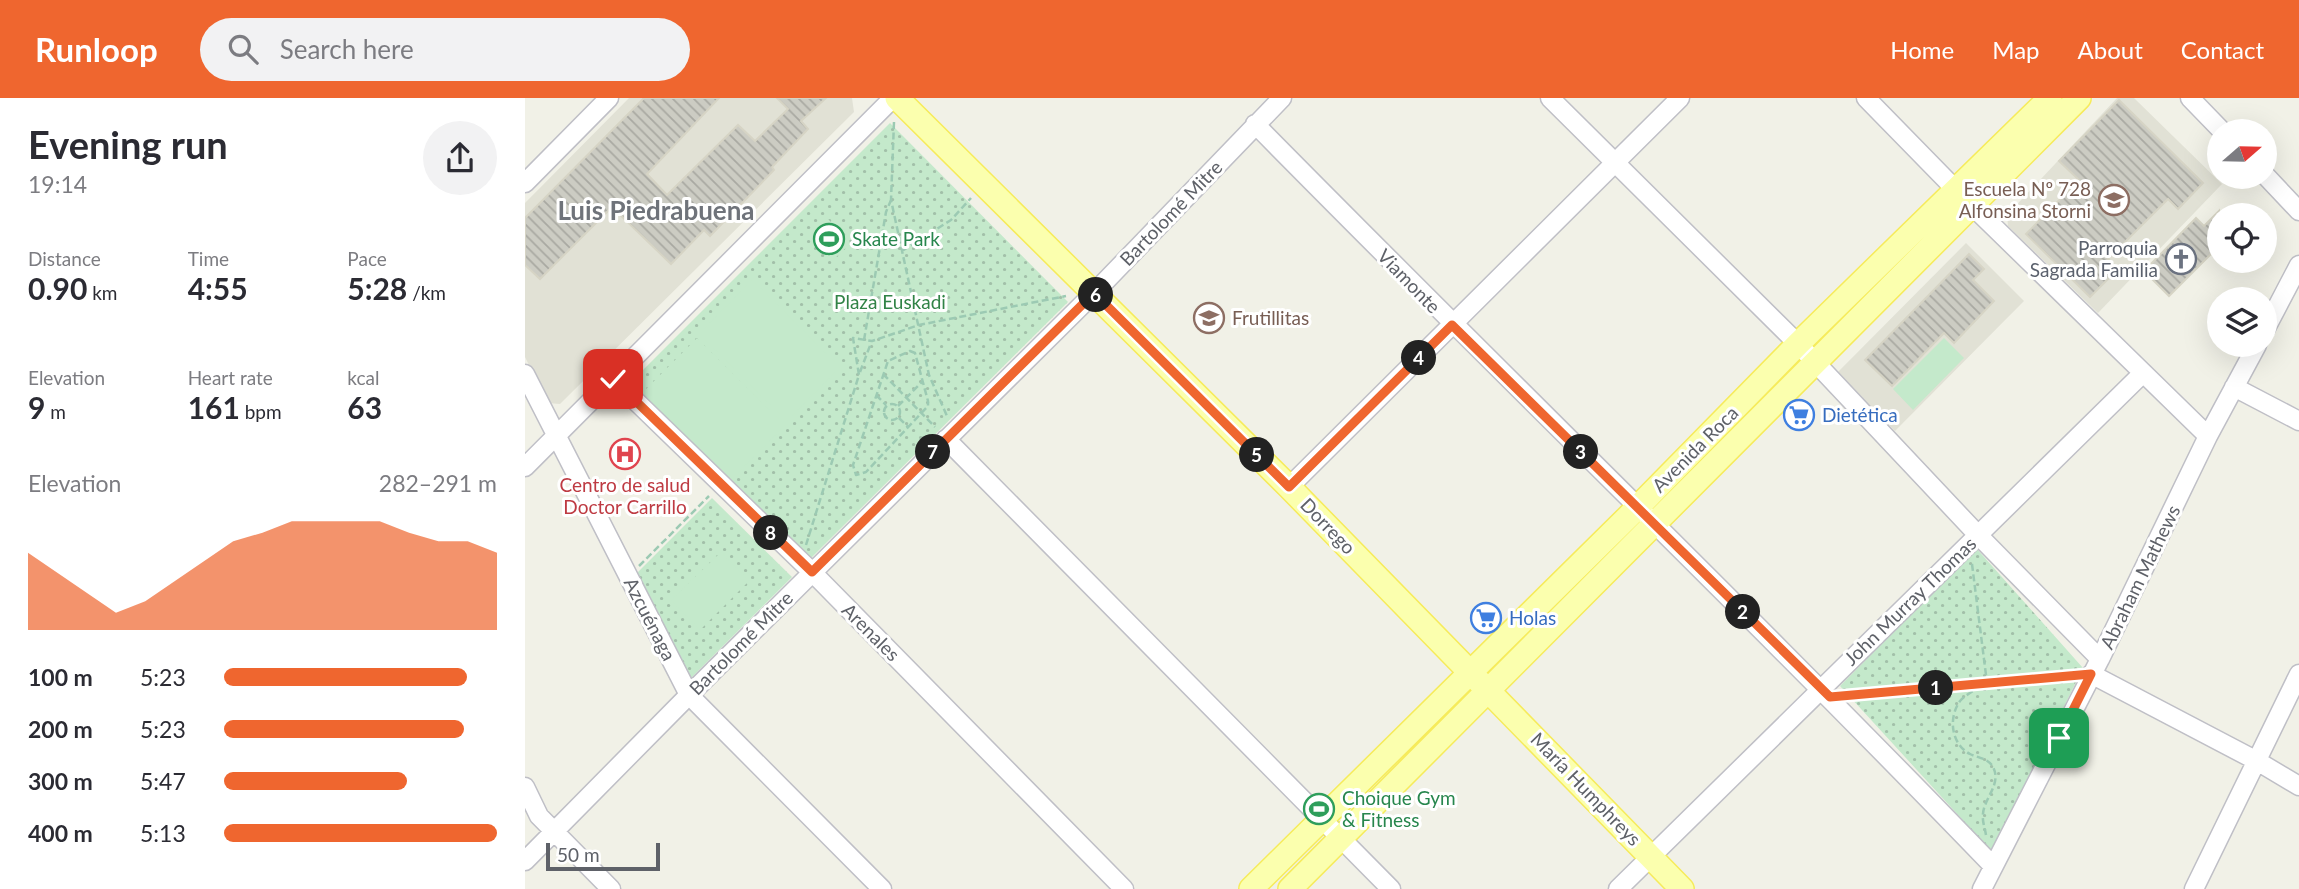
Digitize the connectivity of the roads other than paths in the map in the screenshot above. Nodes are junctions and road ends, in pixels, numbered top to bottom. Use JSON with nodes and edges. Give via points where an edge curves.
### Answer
{"nodes":[{"id":1,"x":610,"y":98,"type":"edge"},
{"id":2,"x":1282,"y":98,"type":"edge"},
{"id":3,"x":1550,"y":98,"type":"edge"},
{"id":4,"x":1680,"y":98,"type":"edge"},
{"id":5,"x":1866,"y":98,"type":"edge"},
{"id":6,"x":2050,"y":98,"type":"edge"},
{"id":7,"x":2079,"y":98,"type":"edge"},
{"id":8,"x":2190,"y":98,"type":"edge"},
{"id":9,"x":895,"y":102,"type":"edge"},
{"id":10,"x":2210,"y":119,"type":"edge"},
{"id":11,"x":1255,"y":124,"type":"junction"},
{"id":12,"x":1615,"y":162,"type":"junction"},
{"id":13,"x":525,"y":183,"type":"edge"},
{"id":14,"x":2277,"y":188,"type":"edge"},
{"id":15,"x":1965,"y":198,"type":"junction"},
{"id":16,"x":2299,"y":211,"type":"edge"},
{"id":17,"x":2299,"y":265,"type":"edge"},
{"id":18,"x":1094,"y":293,"type":"junction"},
{"id":19,"x":2277,"y":307,"type":"edge"},
{"id":20,"x":1452,"y":325,"type":"junction"},
{"id":21,"x":1798,"y":344,"type":"junction"},
{"id":22,"x":2250,"y":357,"type":"edge"},
{"id":23,"x":1815,"y":363,"type":"junction"},
{"id":24,"x":2143,"y":373,"type":"junction"},
{"id":25,"x":525,"y":374,"type":"edge"},
{"id":26,"x":613,"y":379,"type":"junction"},
{"id":27,"x":2234,"y":387,"type":"junction"},
{"id":28,"x":2299,"y":421,"type":"edge"},
{"id":29,"x":950,"y":435,"type":"junction"},
{"id":30,"x":556,"y":436,"type":"junction"},
{"id":31,"x":2208,"y":436,"type":"junction"},
{"id":32,"x":525,"y":467,"type":"edge"},
{"id":33,"x":1289,"y":487,"type":"junction"},
{"id":34,"x":1637,"y":508,"type":"junction"},
{"id":35,"x":1655,"y":524,"type":"junction"},
{"id":36,"x":1973,"y":539,"type":"junction"},
{"id":37,"x":806,"y":567,"type":"junction"},
{"id":38,"x":2096,"y":666,"type":"junction"},
{"id":39,"x":1471,"y":672,"type":"junction"},
{"id":40,"x":2299,"y":674,"type":"edge"},
{"id":41,"x":1489,"y":690,"type":"junction"},
{"id":42,"x":1825,"y":693,"type":"junction"},
{"id":43,"x":689,"y":695,"type":"junction"},
{"id":44,"x":2257,"y":761,"type":"junction"},
{"id":45,"x":2299,"y":786,"type":"edge"},
{"id":46,"x":525,"y":787,"type":"edge"},
{"id":47,"x":1321,"y":818,"type":"junction"},
{"id":48,"x":554,"y":832,"type":"junction"},
{"id":49,"x":1341,"y":838,"type":"junction"},
{"id":50,"x":1651,"y":856,"type":"junction"},
{"id":51,"x":525,"y":861,"type":"edge"},
{"id":52,"x":1993,"y":866,"type":"junction"},
{"id":53,"x":1982,"y":887,"type":"edge"},
{"id":54,"x":611,"y":889,"type":"edge"},
{"id":55,"x":882,"y":889,"type":"edge"},
{"id":56,"x":1124,"y":889,"type":"edge"},
{"id":57,"x":1251,"y":889,"type":"edge"},
{"id":58,"x":1290,"y":889,"type":"edge"},
{"id":59,"x":1391,"y":889,"type":"edge"},
{"id":60,"x":1618,"y":889,"type":"edge"},
{"id":61,"x":1682,"y":889,"type":"edge"},
{"id":62,"x":2194,"y":889,"type":"edge"}],
"edges":[{"from":1,"to":13,"type":"street"},
{"from":2,"to":11,"type":"street","name":"Bartolomé Mitre"},
{"from":3,"to":12,"type":"street"},
{"from":4,"to":12,"type":"street"},
{"from":5,"to":15,"type":"street"},
{"from":6,"to":15,"type":"main road","name":"Avenida Roca"},
{"from":7,"to":15,"type":"main road","name":"Avenida Roca"},
{"from":8,"to":10,"type":"street"},
{"from":9,"to":18,"type":"main road","name":"Dorrego"},
{"from":9,"to":26,"type":"street"},
{"from":11,"to":18,"type":"street","name":"Bartolomé Mitre"},
{"from":11,"to":20,"type":"street","name":"Viamonte"},
{"from":12,"to":20,"type":"street"},
{"from":12,"to":21,"type":"street"},
{"from":14,"to":16,"type":"street"},
{"from":15,"to":21,"type":"main road","name":"Avenida Roca"},
{"from":15,"to":23,"type":"main road","name":"Avenida Roca"},
{"from":15,"to":24,"type":"street"},
{"from":17,"to":19,"type":"street"},
{"from":18,"to":29,"type":"street","name":"Bartolomé Mitre"},
{"from":18,"to":33,"type":"main road","name":"Dorrego"},
{"from":20,"to":33,"type":"street"},
{"from":20,"to":34,"type":"street","name":"Viamonte"},
{"from":21,"to":23,"type":"street"},
{"from":21,"to":34,"type":"main road","name":"Avenida Roca"},
{"from":22,"to":27,"type":"street","name":"Abraham Mathews"},
{"from":23,"to":35,"type":"main road","name":"Avenida Roca"},
{"from":23,"to":36,"type":"street"},
{"from":24,"to":31,"type":"street"},
{"from":24,"to":36,"type":"street","name":"John Murray Thomas"},
{"from":25,"to":30,"type":"street","name":"Azcuénaga"},
{"from":26,"to":30,"type":"street"},
{"from":26,"to":37,"type":"street","name":"Arenales"},
{"from":27,"to":28,"type":"street"},
{"from":27,"to":31,"type":"street","name":"Abraham Mathews"},
{"from":29,"to":37,"type":"street","name":"Bartolomé Mitre"},
{"from":29,"to":47,"type":"street"},
{"from":30,"to":32,"type":"street"},
{"from":30,"to":43,"type":"street","name":"Azcuénaga"},
{"from":31,"to":38,"type":"street","name":"Abraham Mathews"},
{"from":33,"to":39,"type":"main road","name":"Dorrego"},
{"from":34,"to":35,"type":"street","name":"Viamonte"},
{"from":34,"to":39,"type":"main road","name":"Avenida Roca"},
{"from":35,"to":41,"type":"main road","name":"Avenida Roca"},
{"from":35,"to":42,"type":"street","name":"Viamonte"},
{"from":36,"to":38,"type":"street"},
{"from":36,"to":42,"type":"street","name":"John Murray Thomas"},
{"from":37,"to":43,"type":"street","name":"Bartolomé Mitre"},
{"from":37,"to":56,"type":"street","name":"Arenales"},
{"from":38,"to":44,"type":"street"},
{"from":38,"to":52,"type":"street","name":"Abraham Mathews"},
{"from":39,"to":41,"type":"main road","name":"Dorrego"},
{"from":39,"to":47,"type":"main road","name":"Avenida Roca"},
{"from":40,"to":44,"type":"street"},
{"from":41,"to":49,"type":"main road","name":"Avenida Roca"},
{"from":41,"to":50,"type":"main road","name":"María Humphreys"},
{"from":42,"to":50,"type":"street","name":"John Murray Thomas"},
{"from":42,"to":52,"type":"street","name":"Viamonte"},
{"from":43,"to":48,"type":"street","name":"Bartolomé Mitre"},
{"from":43,"to":55,"type":"street","name":"Azcuénaga"},
{"from":44,"to":45,"type":"street"},
{"from":44,"to":62,"type":"street"},
{"from":46,"to":48,"type":"street","via":[[539,816]]},
{"from":47,"to":49,"type":"street"},
{"from":47,"to":57,"type":"main road","name":"Avenida Roca"},
{"from":48,"to":51,"type":"street","name":"Bartolomé Mitre"},
{"from":48,"to":54,"type":"street"},
{"from":49,"to":58,"type":"main road","name":"Avenida Roca"},
{"from":49,"to":59,"type":"street"},
{"from":50,"to":60,"type":"street","name":"John Murray Thomas"},
{"from":50,"to":61,"type":"main road","name":"María Humphreys"},
{"from":52,"to":53,"type":"street","name":"Abraham Mathews"}]}
